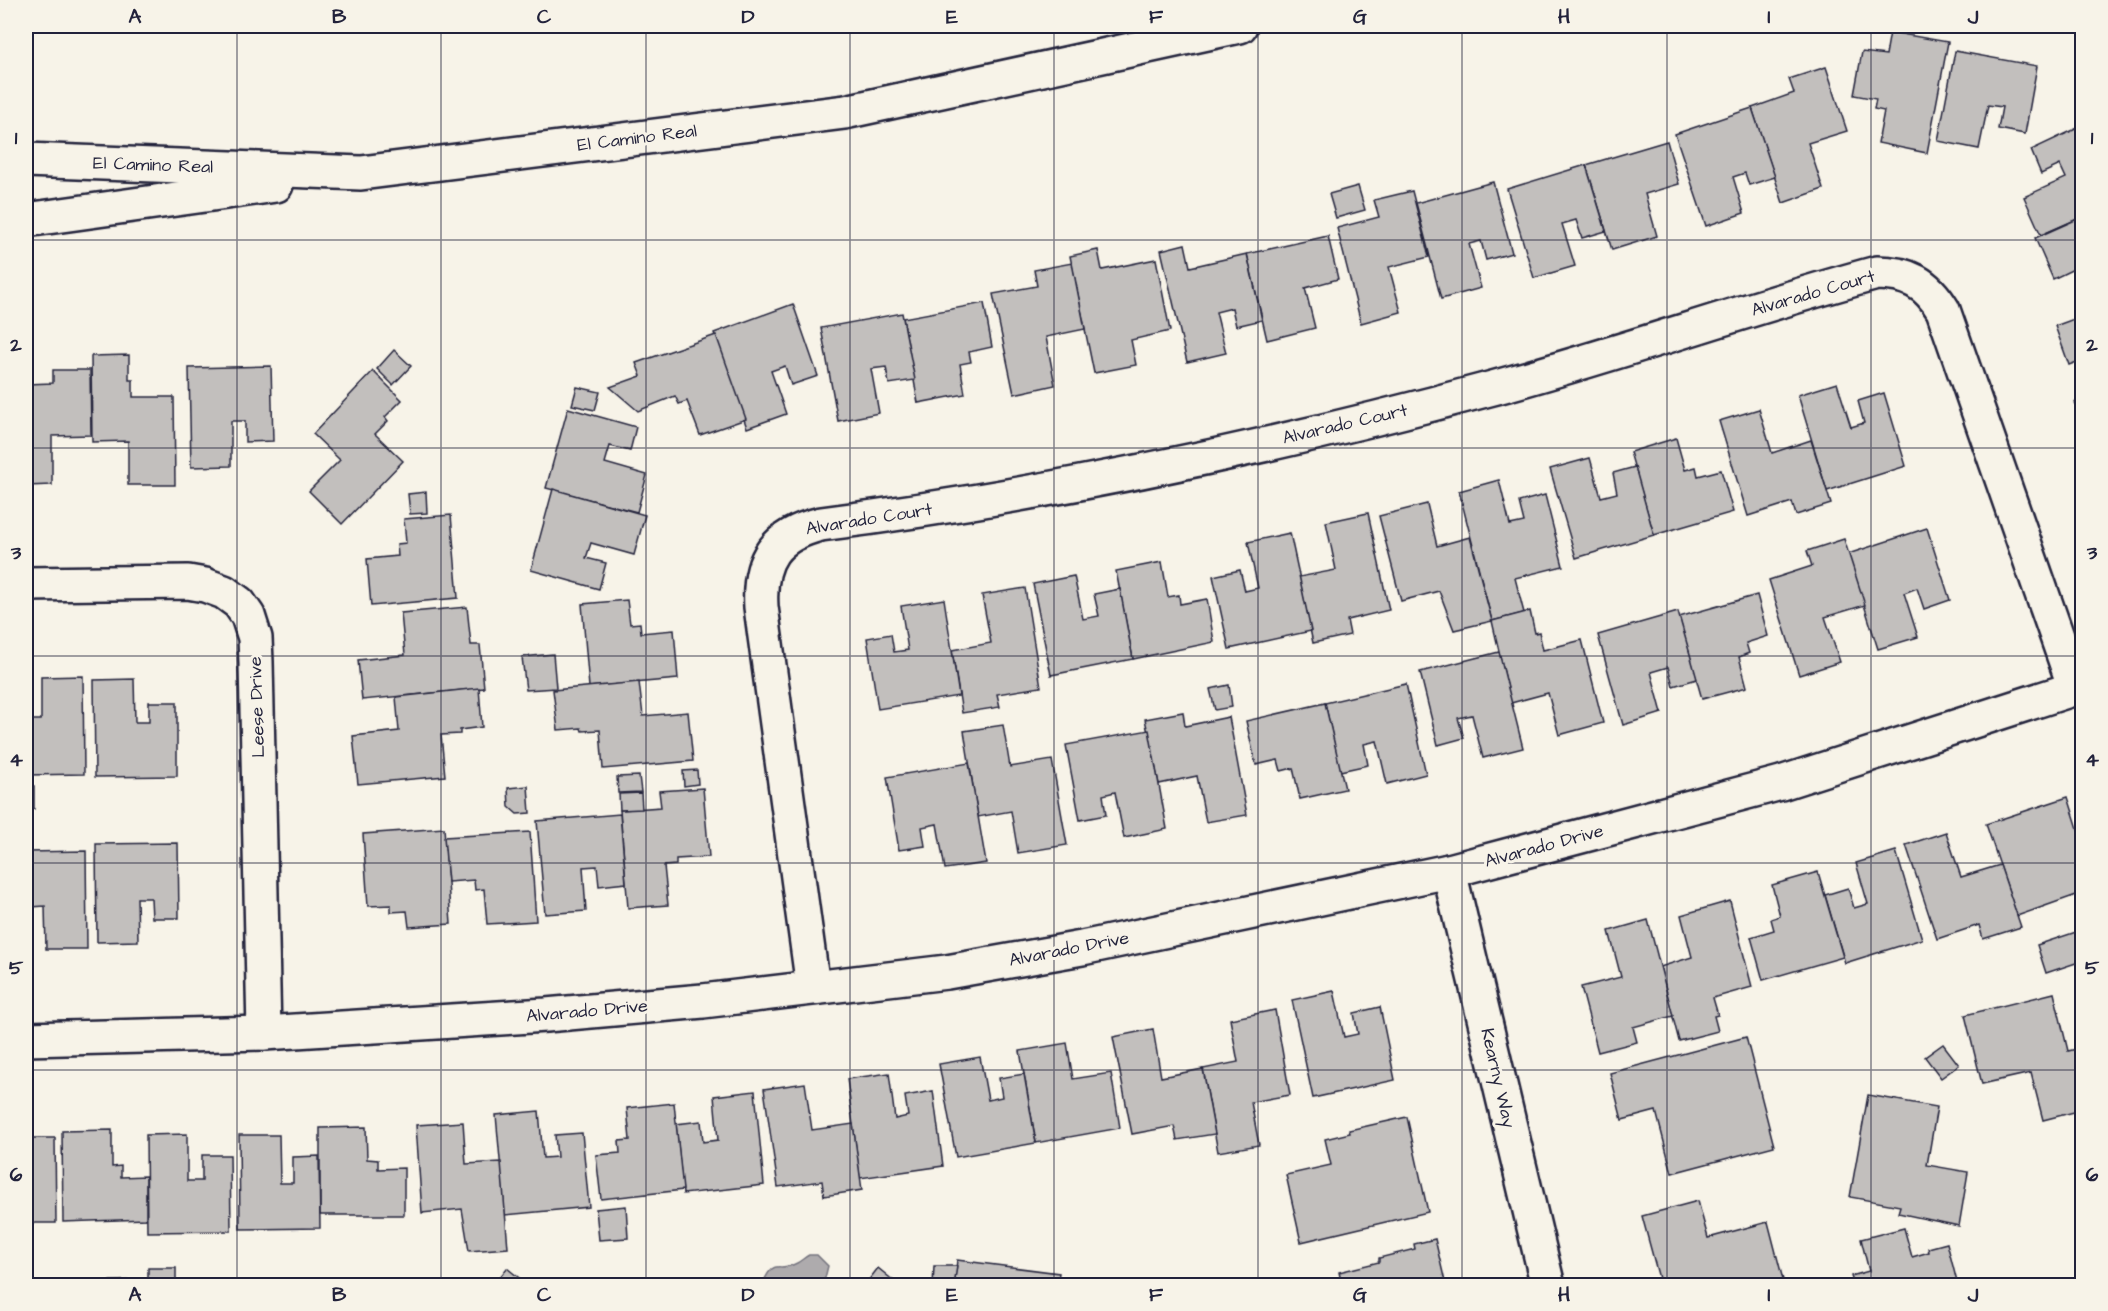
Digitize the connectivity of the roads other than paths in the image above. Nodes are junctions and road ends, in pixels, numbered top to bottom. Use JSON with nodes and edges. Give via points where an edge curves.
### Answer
{"nodes":[{"id":1,"x":1240,"y":26,"type":"edge"},
{"id":2,"x":26,"y":160,"type":"edge"},
{"id":3,"x":361,"y":173,"type":"junction"},
{"id":4,"x":26,"y":220,"type":"edge"},
{"id":5,"x":26,"y":584,"type":"edge"},
{"id":6,"x":2079,"y":687,"type":"edge"},
{"id":7,"x":1449,"y":871,"type":"junction"},
{"id":8,"x":813,"y":987,"type":"junction"},
{"id":9,"x":264,"y":1033,"type":"junction"},
{"id":10,"x":26,"y":1039,"type":"edge"},
{"id":11,"x":1548,"y":1286,"type":"edge"}],
"edges":[{"from":1,"to":3,"type":"main road","name":"El Camino Real","via":[[845,112]]},
{"from":2,"to":3,"type":"main road","name":"El Camino Real"},
{"from":3,"to":4,"type":"main road"},
{"from":5,"to":9,"type":"main road","name":"Leese Drive","via":[[188,582],[224,592],[248,616],[255,638],[256,662]]},
{"from":6,"to":7,"type":"main road","name":"Alvarado Drive","via":[[1781,783]]},
{"from":6,"to":8,"type":"main road","name":"Alvarado Court","via":[[1943,310],[1922,283],[1894,273],[1877,273],[1629,349],[1352,424],[1040,491],[821,524],[799,529],[782,539],[770,555],[759,589]]},
{"from":7,"to":8,"type":"main road","name":"Alvarado Drive","via":[[1070,950],[947,972]]},
{"from":7,"to":11,"type":"main road","name":"Kearny Way"},
{"from":8,"to":9,"type":"main road","name":"Alvarado Drive","via":[[557,1014]]},
{"from":9,"to":10,"type":"main road","name":"Alvarado Drive"}]}
